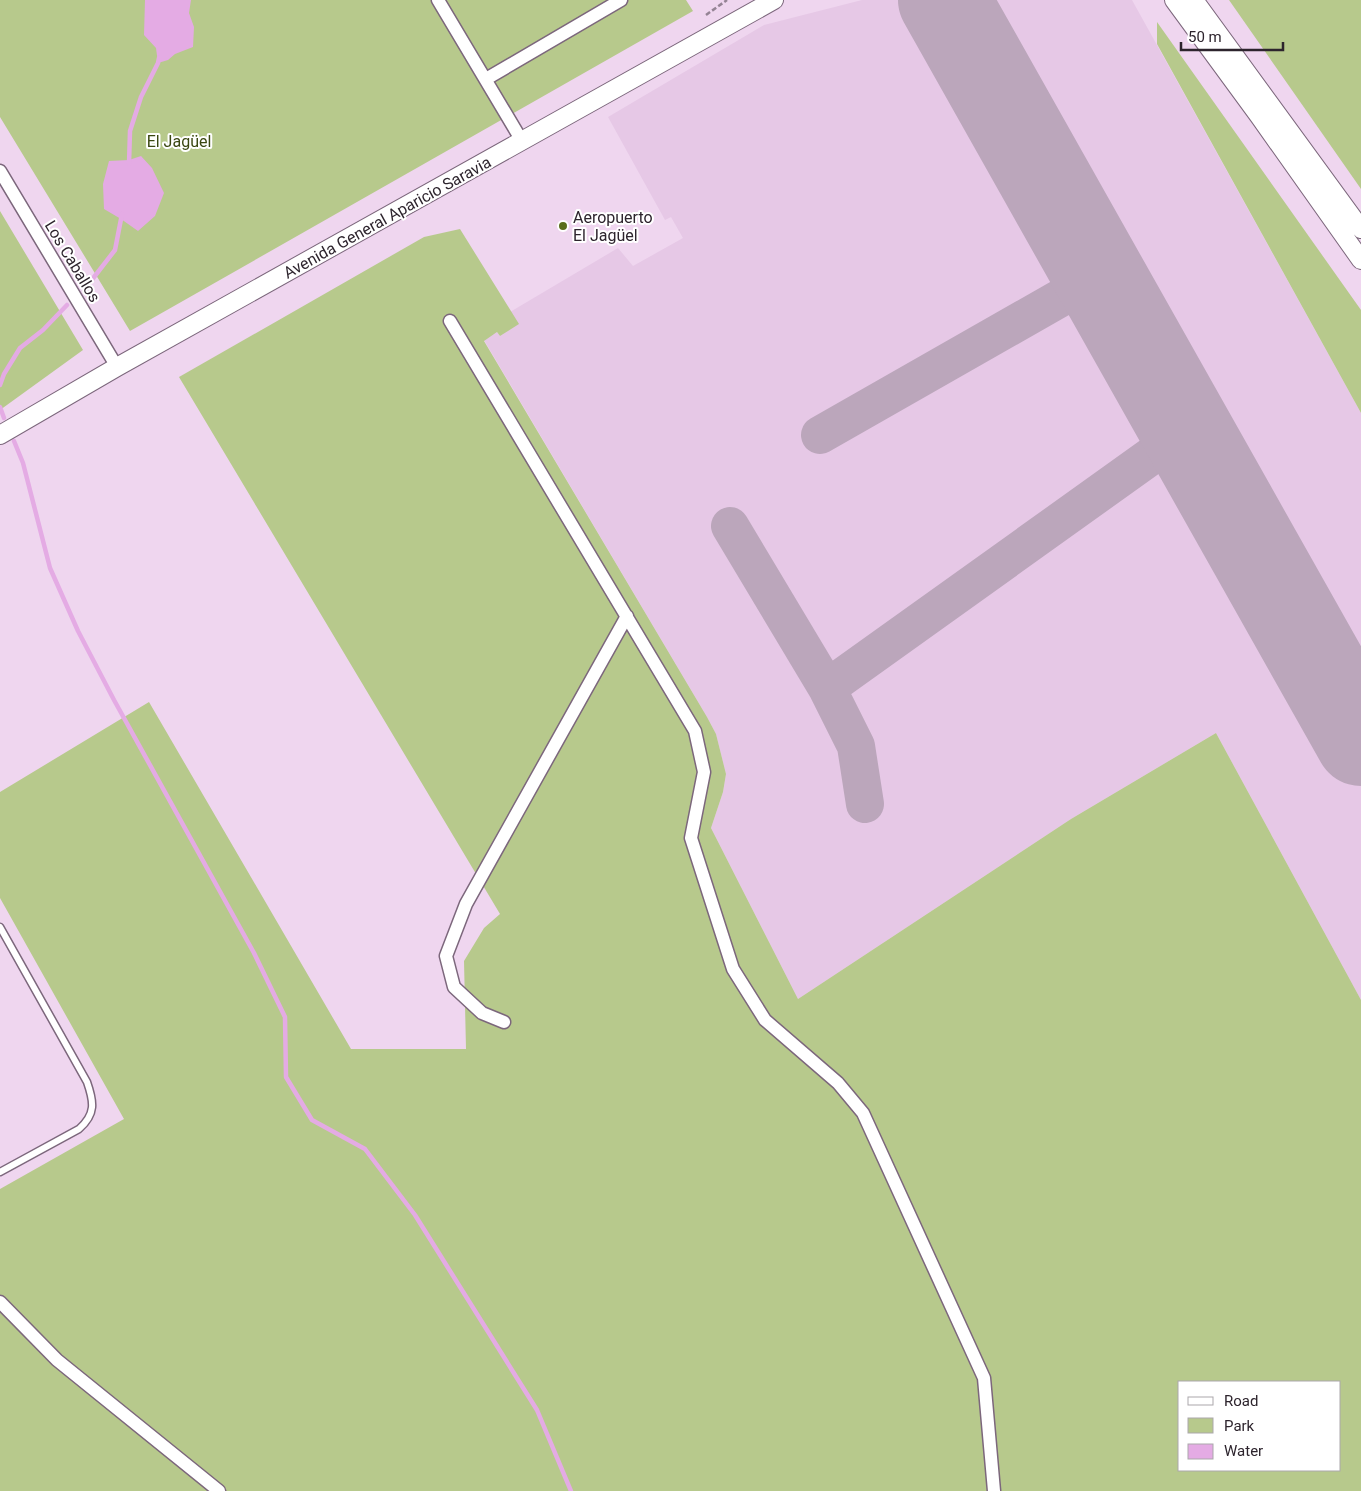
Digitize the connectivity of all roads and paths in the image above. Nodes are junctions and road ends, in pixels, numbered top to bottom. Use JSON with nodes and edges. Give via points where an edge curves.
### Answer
{"nodes":[{"id":1,"x":438,"y":0,"type":"edge"},
{"id":2,"x":621,"y":0,"type":"edge"},
{"id":3,"x":727,"y":0,"type":"edge"},
{"id":4,"x":774,"y":0,"type":"edge"},
{"id":5,"x":1174,"y":0,"type":"edge"},
{"id":6,"x":1194,"y":0,"type":"edge"},
{"id":7,"x":706,"y":15,"type":"dead end"},
{"id":8,"x":486,"y":79,"type":"junction"},
{"id":9,"x":522,"y":141,"type":"junction"},
{"id":10,"x":0,"y":171,"type":"edge"},
{"id":11,"x":1361,"y":229,"type":"edge"},
{"id":12,"x":1361,"y":260,"type":"edge"},
{"id":13,"x":450,"y":321,"type":"dead end"},
{"id":14,"x":117,"y":367,"type":"junction"},
{"id":15,"x":0,"y":435,"type":"edge"},
{"id":16,"x":627,"y":616,"type":"junction"},
{"id":17,"x":0,"y":927,"type":"edge"},
{"id":18,"x":504,"y":1022,"type":"dead end"},
{"id":19,"x":0,"y":1172,"type":"edge"},
{"id":20,"x":0,"y":1302,"type":"edge"},
{"id":21,"x":219,"y":1491,"type":"edge"},
{"id":22,"x":994,"y":1491,"type":"edge"}],
"edges":[{"from":1,"to":8,"type":"street"},
{"from":2,"to":8,"type":"street"},
{"from":3,"to":7,"type":"path"},
{"from":4,"to":9,"type":"main road","name":"Avenida General Aparicio Saravia"},
{"from":5,"to":12,"type":"main road"},
{"from":6,"to":11,"type":"main road"},
{"from":8,"to":9,"type":"street"},
{"from":9,"to":14,"type":"main road","name":"Avenida General Aparicio Saravia"},
{"from":10,"to":14,"type":"street","name":"Los Caballos"},
{"from":13,"to":16,"type":"street"},
{"from":14,"to":15,"type":"main road","name":"Avenida General Aparicio Saravia"},
{"from":16,"to":18,"type":"street","via":[[466,904],[446,956],[454,987],[482,1013]]},
{"from":16,"to":22,"type":"street","via":[[695,731],[704,772],[691,838],[732,969],[764,1020],[838,1083],[863,1113],[984,1378]]},
{"from":17,"to":19,"type":"lane","via":[[87,1082],[92,1105],[88,1118],[79,1129]]},
{"from":20,"to":21,"type":"street","via":[[57,1360]]}]}
